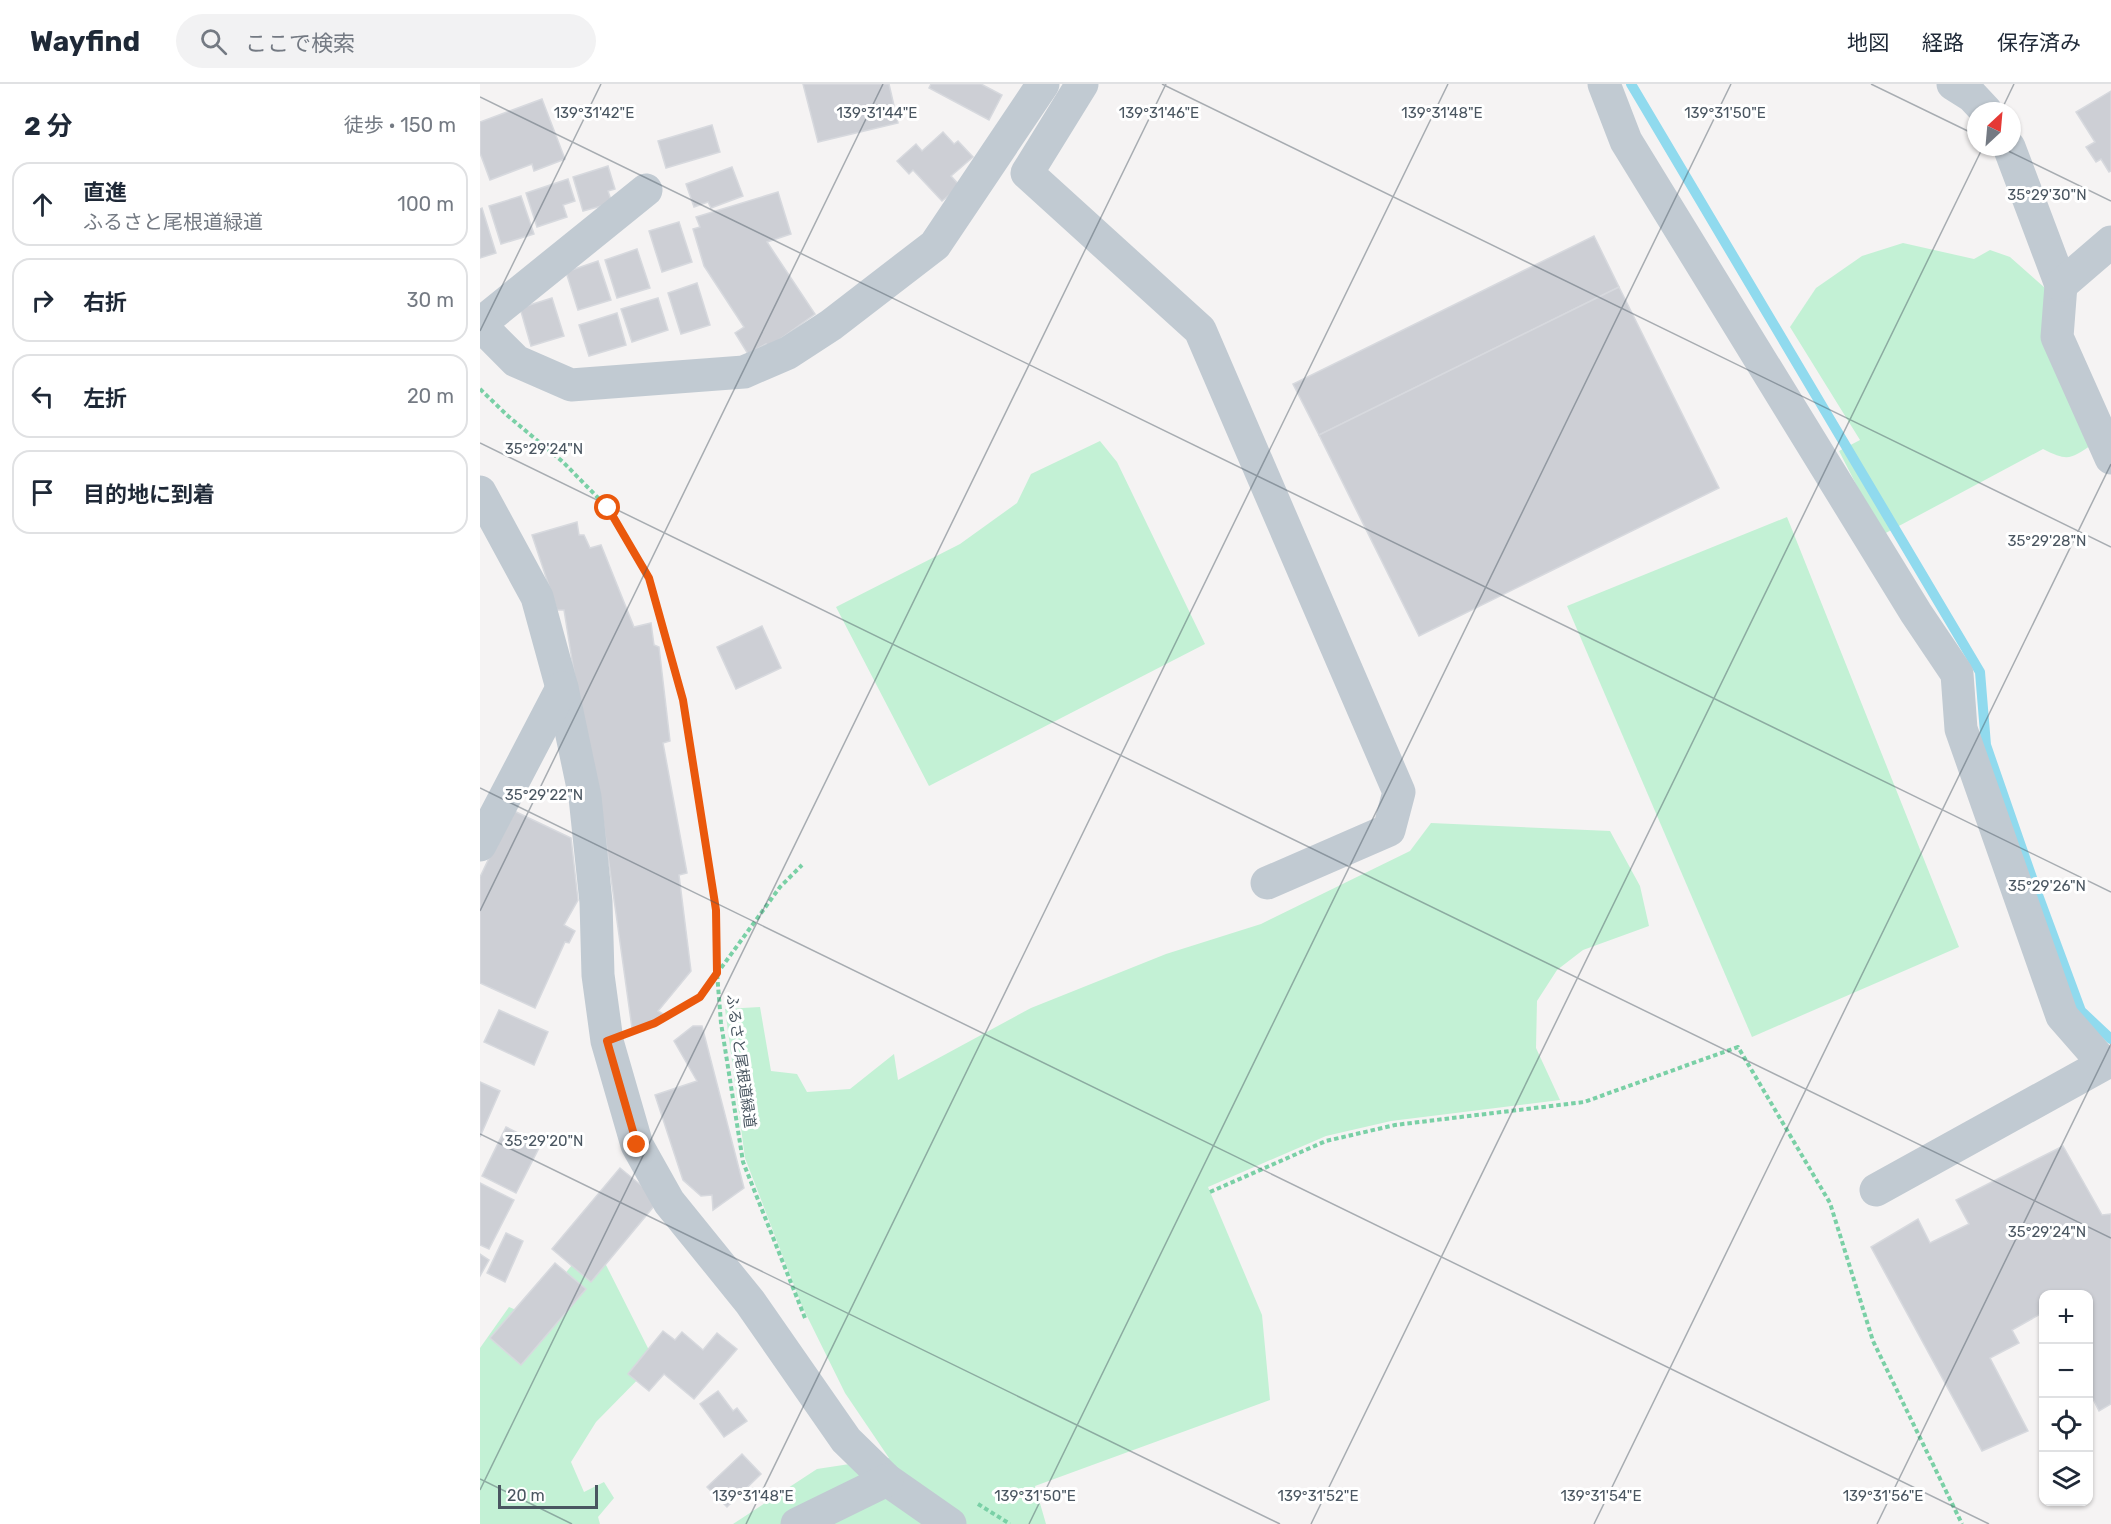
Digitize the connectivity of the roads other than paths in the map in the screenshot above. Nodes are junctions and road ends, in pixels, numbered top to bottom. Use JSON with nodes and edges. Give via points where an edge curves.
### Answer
{"nodes":[{"id":1,"x":1043,"y":84,"type":"edge"},
{"id":2,"x":1082,"y":84,"type":"edge"},
{"id":3,"x":1604,"y":84,"type":"edge"},
{"id":4,"x":1953,"y":84,"type":"edge"},
{"id":5,"x":1978,"y":102,"type":"edge"},
{"id":6,"x":2012,"y":156,"type":"edge"},
{"id":7,"x":646,"y":190,"type":"dead end"},
{"id":8,"x":2111,"y":242,"type":"edge"},
{"id":9,"x":2061,"y":285,"type":"junction"},
{"id":10,"x":480,"y":325,"type":"edge"},
{"id":11,"x":2111,"y":458,"type":"edge"},
{"id":12,"x":480,"y":492,"type":"edge"},
{"id":13,"x":562,"y":688,"type":"junction"},
{"id":14,"x":480,"y":845,"type":"edge"},
{"id":15,"x":1267,"y":883,"type":"dead end"},
{"id":16,"x":1876,"y":1190,"type":"dead end"},
{"id":17,"x":887,"y":1480,"type":"junction"},
{"id":18,"x":959,"y":1511,"type":"edge"},
{"id":19,"x":796,"y":1524,"type":"edge"}],
"edges":[{"from":1,"to":10,"type":"street","via":[[935,245],[831,325],[788,352],[744,372],[571,386],[516,361]]},
{"from":2,"to":15,"type":"street","via":[[1027,173],[1200,330],[1399,792],[1389,830]]},
{"from":3,"to":16,"type":"street","via":[[1626,141],[1957,674],[1961,729],[2062,1016],[2104,1064]]},
{"from":4,"to":5,"type":"street"},
{"from":6,"to":9,"type":"street"},
{"from":7,"to":10,"type":"street"},
{"from":8,"to":9,"type":"street"},
{"from":9,"to":11,"type":"street","via":[[2057,337]]},
{"from":12,"to":13,"type":"street","via":[[537,597]]},
{"from":13,"to":14,"type":"street"},
{"from":13,"to":17,"type":"street","via":[[585,797],[596,902],[598,975],[607,1041],[637,1145],[669,1202],[750,1302],[846,1440]]},
{"from":17,"to":18,"type":"street"},
{"from":17,"to":19,"type":"street"}]}
